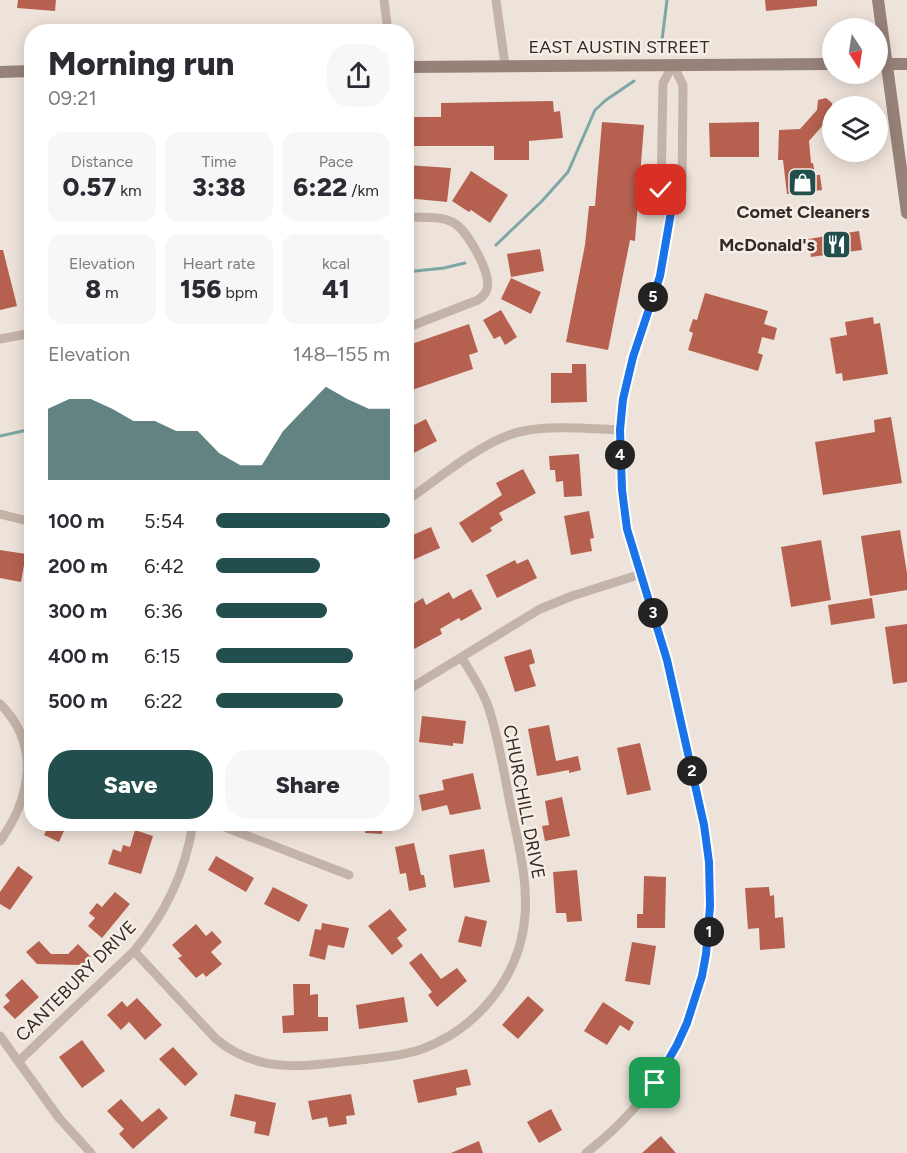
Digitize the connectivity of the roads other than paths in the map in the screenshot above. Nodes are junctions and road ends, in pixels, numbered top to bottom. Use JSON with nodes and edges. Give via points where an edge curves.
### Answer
{"nodes":[{"id":1,"x":384,"y":0,"type":"edge"},
{"id":2,"x":496,"y":0,"type":"edge"},
{"id":3,"x":878,"y":0,"type":"edge"},
{"id":4,"x":879,"y":18,"type":"edge"},
{"id":5,"x":386,"y":24,"type":"edge"},
{"id":6,"x":822,"y":64,"type":"edge"},
{"id":7,"x":888,"y":64,"type":"edge"},
{"id":8,"x":907,"y":64,"type":"edge"},
{"id":9,"x":504,"y":65,"type":"junction"},
{"id":10,"x":673,"y":65,"type":"junction"},
{"id":11,"x":414,"y":67,"type":"edge"},
{"id":12,"x":24,"y":71,"type":"edge"},
{"id":13,"x":0,"y":72,"type":"edge"},
{"id":14,"x":885,"y":84,"type":"edge"},
{"id":15,"x":671,"y":212,"type":"junction"},
{"id":16,"x":907,"y":213,"type":"edge"},
{"id":17,"x":414,"y":217,"type":"edge"},
{"id":18,"x":414,"y":325,"type":"edge"},
{"id":19,"x":24,"y":334,"type":"edge"},
{"id":20,"x":0,"y":339,"type":"edge"},
{"id":21,"x":620,"y":430,"type":"junction"},
{"id":22,"x":414,"y":496,"type":"edge"},
{"id":23,"x":0,"y":514,"type":"edge"},
{"id":24,"x":24,"y":520,"type":"edge"},
{"id":25,"x":641,"y":574,"type":"junction"},
{"id":26,"x":462,"y":658,"type":"junction"},
{"id":27,"x":414,"y":686,"type":"edge"},
{"id":28,"x":0,"y":704,"type":"edge"},
{"id":29,"x":24,"y":751,"type":"edge"},
{"id":30,"x":24,"y":795,"type":"edge"},
{"id":31,"x":192,"y":831,"type":"edge"},
{"id":32,"x":235,"y":831,"type":"edge"},
{"id":33,"x":0,"y":841,"type":"edge"},
{"id":34,"x":350,"y":875,"type":"dead end"},
{"id":35,"x":134,"y":951,"type":"junction"},
{"id":36,"x":0,"y":1036,"type":"edge"},
{"id":37,"x":20,"y":1061,"type":"junction"},
{"id":38,"x":91,"y":1153,"type":"edge"},
{"id":39,"x":586,"y":1153,"type":"edge"}],
"edges":[{"from":1,"to":5,"type":"street"},
{"from":2,"to":9,"type":"street"},
{"from":3,"to":4,"type":"main road"},
{"from":6,"to":10,"type":"main road","name":"EAST AUSTIN STREET"},
{"from":7,"to":8,"type":"main road"},
{"from":9,"to":10,"type":"main road","name":"EAST AUSTIN STREET"},
{"from":9,"to":11,"type":"main road","name":"EAST AUSTIN STREET"},
{"from":10,"to":15,"type":"street","via":[[663,83],[661,190]]},
{"from":10,"to":15,"type":"street","via":[[683,85],[682,191]]},
{"from":12,"to":13,"type":"main road"},
{"from":14,"to":16,"type":"main road"},
{"from":15,"to":21,"type":"street","via":[[660,276],[627,381]]},
{"from":17,"to":18,"type":"street","via":[[443,218],[459,226],[471,242],[488,283],[478,300]]},
{"from":19,"to":20,"type":"street"},
{"from":21,"to":22,"type":"street","via":[[535,429],[513,434],[489,444]]},
{"from":21,"to":25,"type":"street","via":[[624,512]]},
{"from":23,"to":24,"type":"street"},
{"from":25,"to":26,"type":"street","via":[[548,605]]},
{"from":25,"to":39,"type":"street","via":[[672,683],[704,825],[710,881],[709,932],[697,992],[668,1064],[640,1104]]},
{"from":26,"to":27,"type":"street"},
{"from":26,"to":35,"type":"street","name":"CHURCHILL DRIVE","via":[[483,695],[496,735],[526,899],[524,931],[512,968],[493,999],[464,1027],[437,1043],[401,1054],[305,1066],[256,1062],[216,1039]]},
{"from":28,"to":29,"type":"street","via":[[20,732]]},
{"from":30,"to":33,"type":"street"},
{"from":31,"to":35,"type":"street","name":"CANTEBURY DRIVE","via":[[177,884]]},
{"from":32,"to":34,"type":"street"},
{"from":35,"to":37,"type":"street","name":"CANTEBURY DRIVE"},
{"from":36,"to":37,"type":"street"},
{"from":37,"to":38,"type":"street","via":[[59,1118]]}]}
